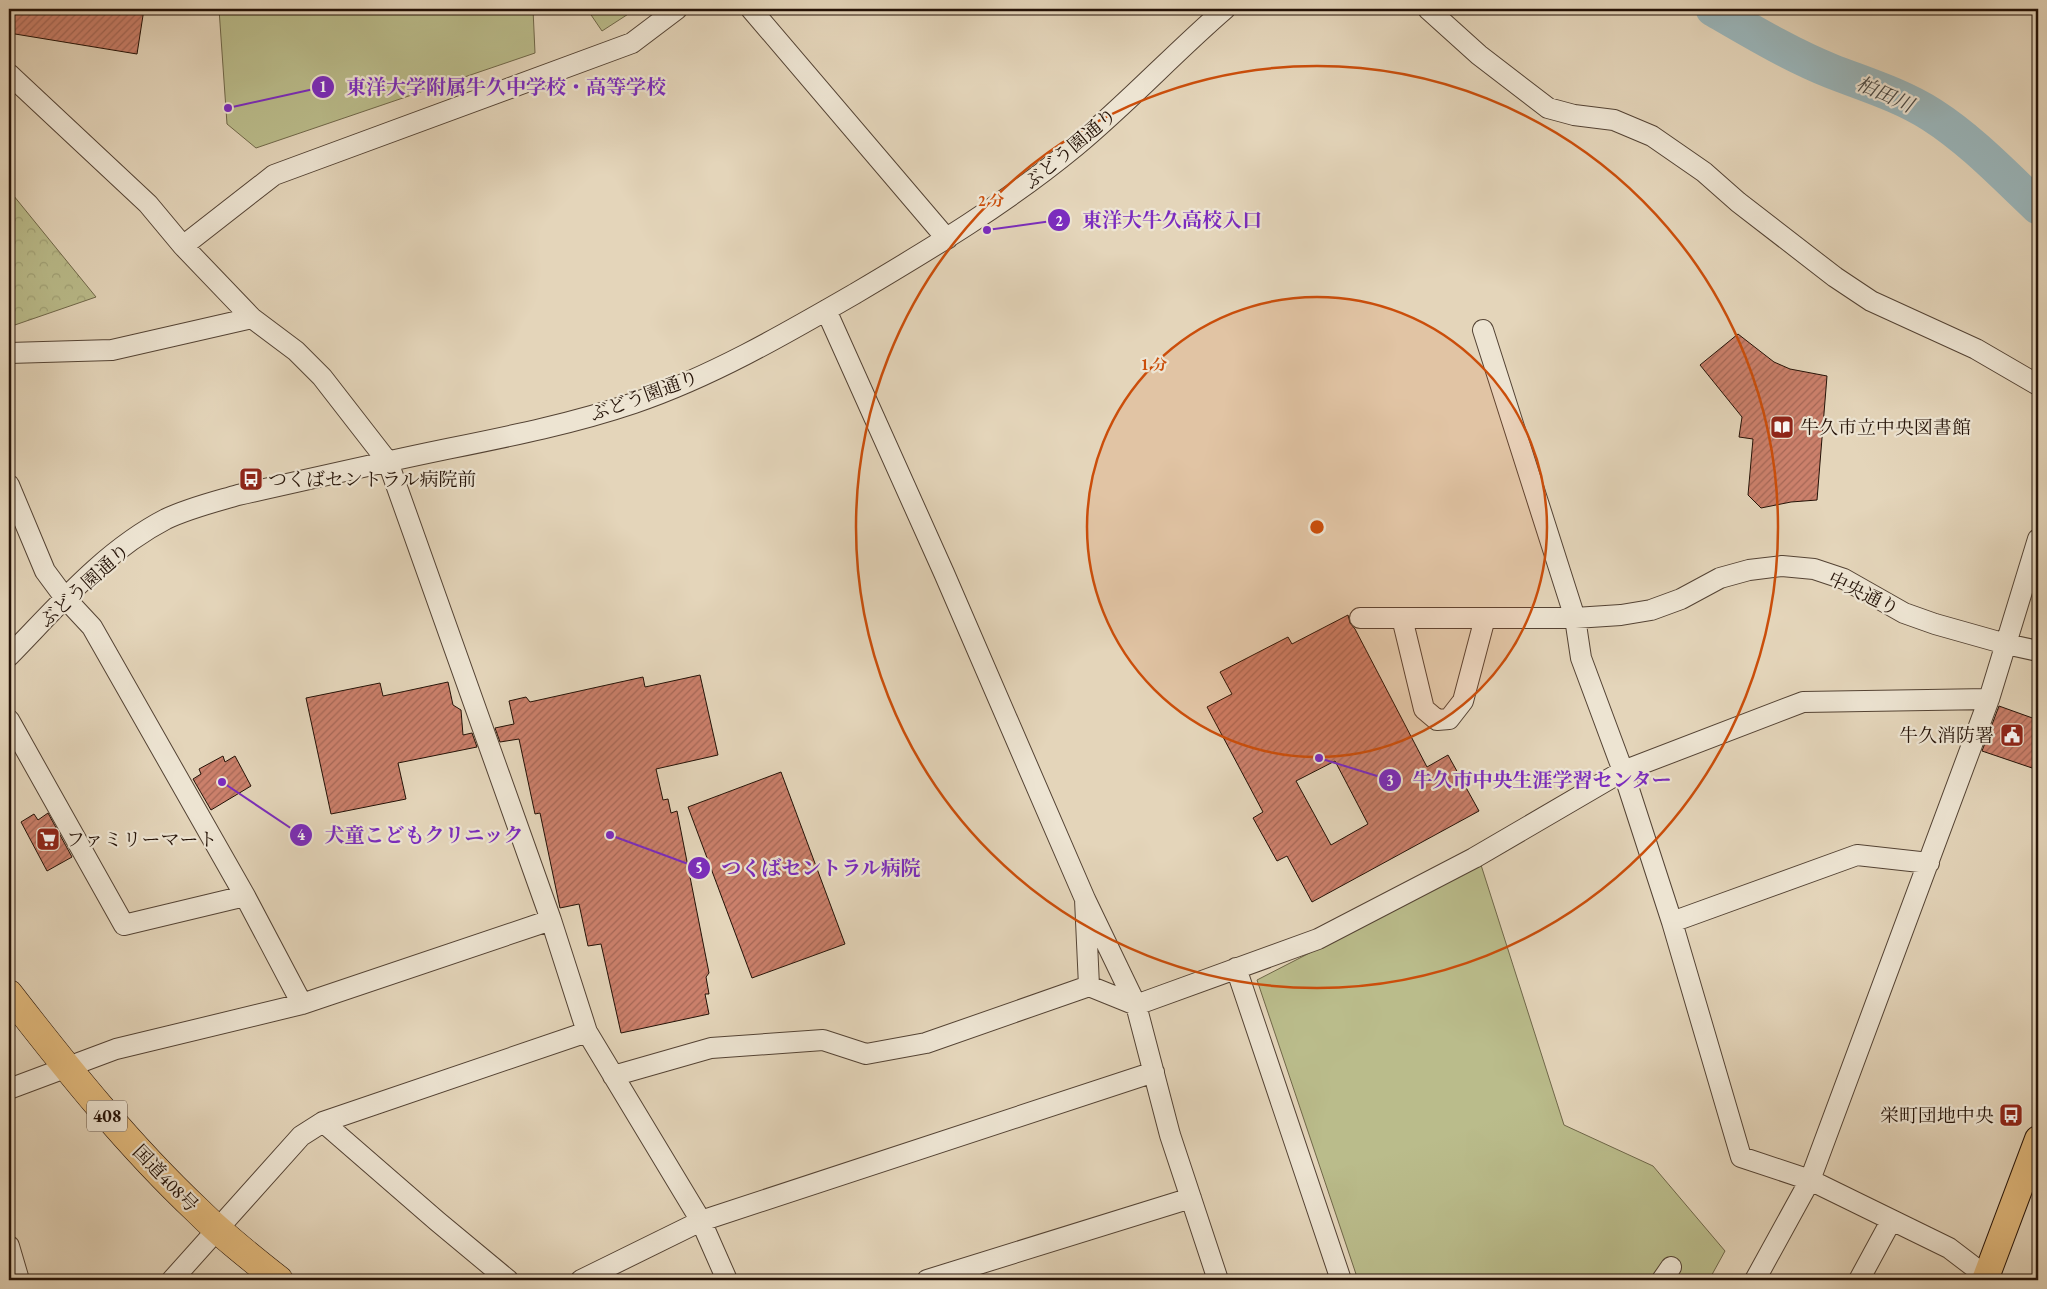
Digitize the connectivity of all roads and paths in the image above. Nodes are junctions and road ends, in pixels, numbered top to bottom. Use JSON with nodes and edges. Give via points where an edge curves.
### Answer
{"nodes":[{"id":1,"x":677,"y":9,"type":"edge"},
{"id":2,"x":751,"y":9,"type":"edge"},
{"id":3,"x":1225,"y":9,"type":"edge"},
{"id":4,"x":1428,"y":9,"type":"edge"},
{"id":5,"x":9,"y":74,"type":"edge"},
{"id":6,"x":947,"y":239,"type":"junction"},
{"id":7,"x":182,"y":246,"type":"junction"},
{"id":8,"x":826,"y":310,"type":"junction"},
{"id":9,"x":252,"y":318,"type":"junction"},
{"id":10,"x":1482,"y":330,"type":"dead end"},
{"id":11,"x":9,"y":353,"type":"edge"},
{"id":12,"x":2038,"y":385,"type":"edge"},
{"id":13,"x":388,"y":462,"type":"junction"},
{"id":14,"x":9,"y":485,"type":"edge"},
{"id":15,"x":2038,"y":539,"type":"edge"},
{"id":16,"x":65,"y":598,"type":"junction"},
{"id":17,"x":1360,"y":618,"type":"dead end"},
{"id":18,"x":1402,"y":618,"type":"junction"},
{"id":19,"x":1486,"y":618,"type":"junction"},
{"id":20,"x":1575,"y":618,"type":"junction"},
{"id":21,"x":2006,"y":644,"type":"junction"},
{"id":22,"x":2038,"y":651,"type":"edge"},
{"id":23,"x":9,"y":656,"type":"edge"},
{"id":24,"x":1988,"y":699,"type":"junction"},
{"id":25,"x":9,"y":720,"type":"edge"},
{"id":26,"x":1623,"y":771,"type":"junction"},
{"id":27,"x":1929,"y":863,"type":"junction"},
{"id":28,"x":245,"y":896,"type":"junction"},
{"id":29,"x":1084,"y":899,"type":"junction"},
{"id":30,"x":551,"y":920,"type":"junction"},
{"id":31,"x":1672,"y":922,"type":"junction"},
{"id":32,"x":1236,"y":968,"type":"junction"},
{"id":33,"x":1089,"y":986,"type":"junction"},
{"id":34,"x":9,"y":994,"type":"edge"},
{"id":35,"x":302,"y":1004,"type":"junction"},
{"id":36,"x":1136,"y":1006,"type":"junction"},
{"id":37,"x":587,"y":1032,"type":"junction"},
{"id":38,"x":65,"y":1067,"type":"junction"},
{"id":39,"x":1154,"y":1072,"type":"junction"},
{"id":40,"x":613,"y":1076,"type":"junction"},
{"id":41,"x":9,"y":1089,"type":"edge"},
{"id":42,"x":322,"y":1122,"type":"junction"},
{"id":43,"x":2038,"y":1139,"type":"edge"},
{"id":44,"x":1810,"y":1180,"type":"junction"},
{"id":45,"x":1191,"y":1198,"type":"junction"},
{"id":46,"x":1891,"y":1220,"type":"junction"},
{"id":47,"x":701,"y":1221,"type":"junction"},
{"id":48,"x":217,"y":1229,"type":"junction"},
{"id":49,"x":9,"y":1246,"type":"edge"},
{"id":50,"x":1988,"y":1279,"type":"edge"},
{"id":51,"x":19,"y":1280,"type":"edge"},
{"id":52,"x":172,"y":1280,"type":"edge"},
{"id":53,"x":279,"y":1280,"type":"edge"},
{"id":54,"x":508,"y":1280,"type":"edge"},
{"id":55,"x":581,"y":1280,"type":"edge"},
{"id":56,"x":727,"y":1280,"type":"edge"},
{"id":57,"x":927,"y":1280,"type":"edge"},
{"id":58,"x":1218,"y":1280,"type":"edge"},
{"id":59,"x":1341,"y":1280,"type":"edge"},
{"id":60,"x":1755,"y":1280,"type":"edge"},
{"id":61,"x":1859,"y":1280,"type":"edge"}],
"edges":[{"from":1,"to":7,"type":"street","via":[[632,43],[274,175]]},
{"from":2,"to":6,"type":"street"},
{"from":3,"to":6,"type":"street","name":"ぶどう園通り","via":[[1077,145],[999,205]]},
{"from":4,"to":12,"type":"street","via":[[1479,55],[1548,108],[1614,120],[1652,136],[1704,172],[1738,202],[1871,302],[1976,349]]},
{"from":5,"to":7,"type":"street","via":[[148,204]]},
{"from":6,"to":8,"type":"street","name":"ぶどう園通り"},
{"from":7,"to":9,"type":"street"},
{"from":8,"to":13,"type":"street","name":"ぶどう園通り","via":[[750,352],[636,402],[513,435]]},
{"from":8,"to":29,"type":"street","via":[[940,564]]},
{"from":9,"to":11,"type":"street","via":[[112,350]]},
{"from":9,"to":13,"type":"street","via":[[296,351],[322,377]]},
{"from":10,"to":20,"type":"street"},
{"from":13,"to":16,"type":"street","name":"ぶどう園通り","via":[[238,495],[167,519],[111,555]]},
{"from":13,"to":30,"type":"street"},
{"from":14,"to":16,"type":"street","via":[[45,571]]},
{"from":15,"to":21,"type":"street"},
{"from":16,"to":23,"type":"street","name":"ぶどう園通り"},
{"from":16,"to":28,"type":"street","via":[[92,627]]},
{"from":17,"to":18,"type":"street","name":"中央通り"},
{"from":18,"to":19,"type":"street","name":"中央通り"},
{"from":18,"to":19,"type":"street","via":[[1424,709],[1437,720],[1449,719],[1463,701]]},
{"from":19,"to":20,"type":"street","name":"中央通り"},
{"from":20,"to":21,"type":"street","name":"中央通り","via":[[1651,610],[1681,599],[1720,578],[1782,566],[1814,569],[1844,579],[1904,613]]},
{"from":20,"to":26,"type":"street","via":[[1581,658]]},
{"from":21,"to":22,"type":"street","name":"中央通り"},
{"from":21,"to":24,"type":"street"},
{"from":24,"to":26,"type":"street","via":[[1803,702]]},
{"from":24,"to":27,"type":"street"},
{"from":25,"to":28,"type":"street","via":[[124,925]]},
{"from":26,"to":31,"type":"street"},
{"from":26,"to":32,"type":"street","via":[[1474,858],[1318,939]]},
{"from":27,"to":31,"type":"street","via":[[1857,855]]},
{"from":27,"to":44,"type":"street"},
{"from":28,"to":35,"type":"street"},
{"from":29,"to":33,"type":"street"},
{"from":29,"to":36,"type":"street"},
{"from":30,"to":35,"type":"street"},
{"from":30,"to":37,"type":"street"},
{"from":31,"to":44,"type":"street","via":[[1741,1157]]},
{"from":32,"to":36,"type":"street"},
{"from":32,"to":59,"type":"street"},
{"from":33,"to":36,"type":"street"},
{"from":33,"to":40,"type":"street","via":[[926,1043],[866,1054],[823,1040],[711,1048]]},
{"from":34,"to":38,"type":"highway","name":"国道408号","number":"408"},
{"from":35,"to":38,"type":"street","via":[[116,1049]]},
{"from":36,"to":39,"type":"street"},
{"from":37,"to":40,"type":"street"},
{"from":37,"to":42,"type":"street"},
{"from":38,"to":41,"type":"street"},
{"from":38,"to":48,"type":"highway","name":"国道408号","number":"408","via":[[122,1133]]},
{"from":39,"to":45,"type":"street"},
{"from":39,"to":47,"type":"street"},
{"from":40,"to":47,"type":"street"},
{"from":42,"to":48,"type":"street","via":[[302,1136]]},
{"from":42,"to":54,"type":"street"},
{"from":43,"to":50,"type":"main road"},
{"from":44,"to":46,"type":"street"},
{"from":44,"to":60,"type":"street"},
{"from":45,"to":57,"type":"street"},
{"from":45,"to":58,"type":"street"},
{"from":46,"to":50,"type":"street","via":[[1949,1248]]},
{"from":46,"to":61,"type":"street"},
{"from":47,"to":55,"type":"street"},
{"from":47,"to":56,"type":"street"},
{"from":48,"to":52,"type":"street"},
{"from":48,"to":53,"type":"highway","name":"国道408号","number":"408"},
{"from":49,"to":51,"type":"street"}]}
